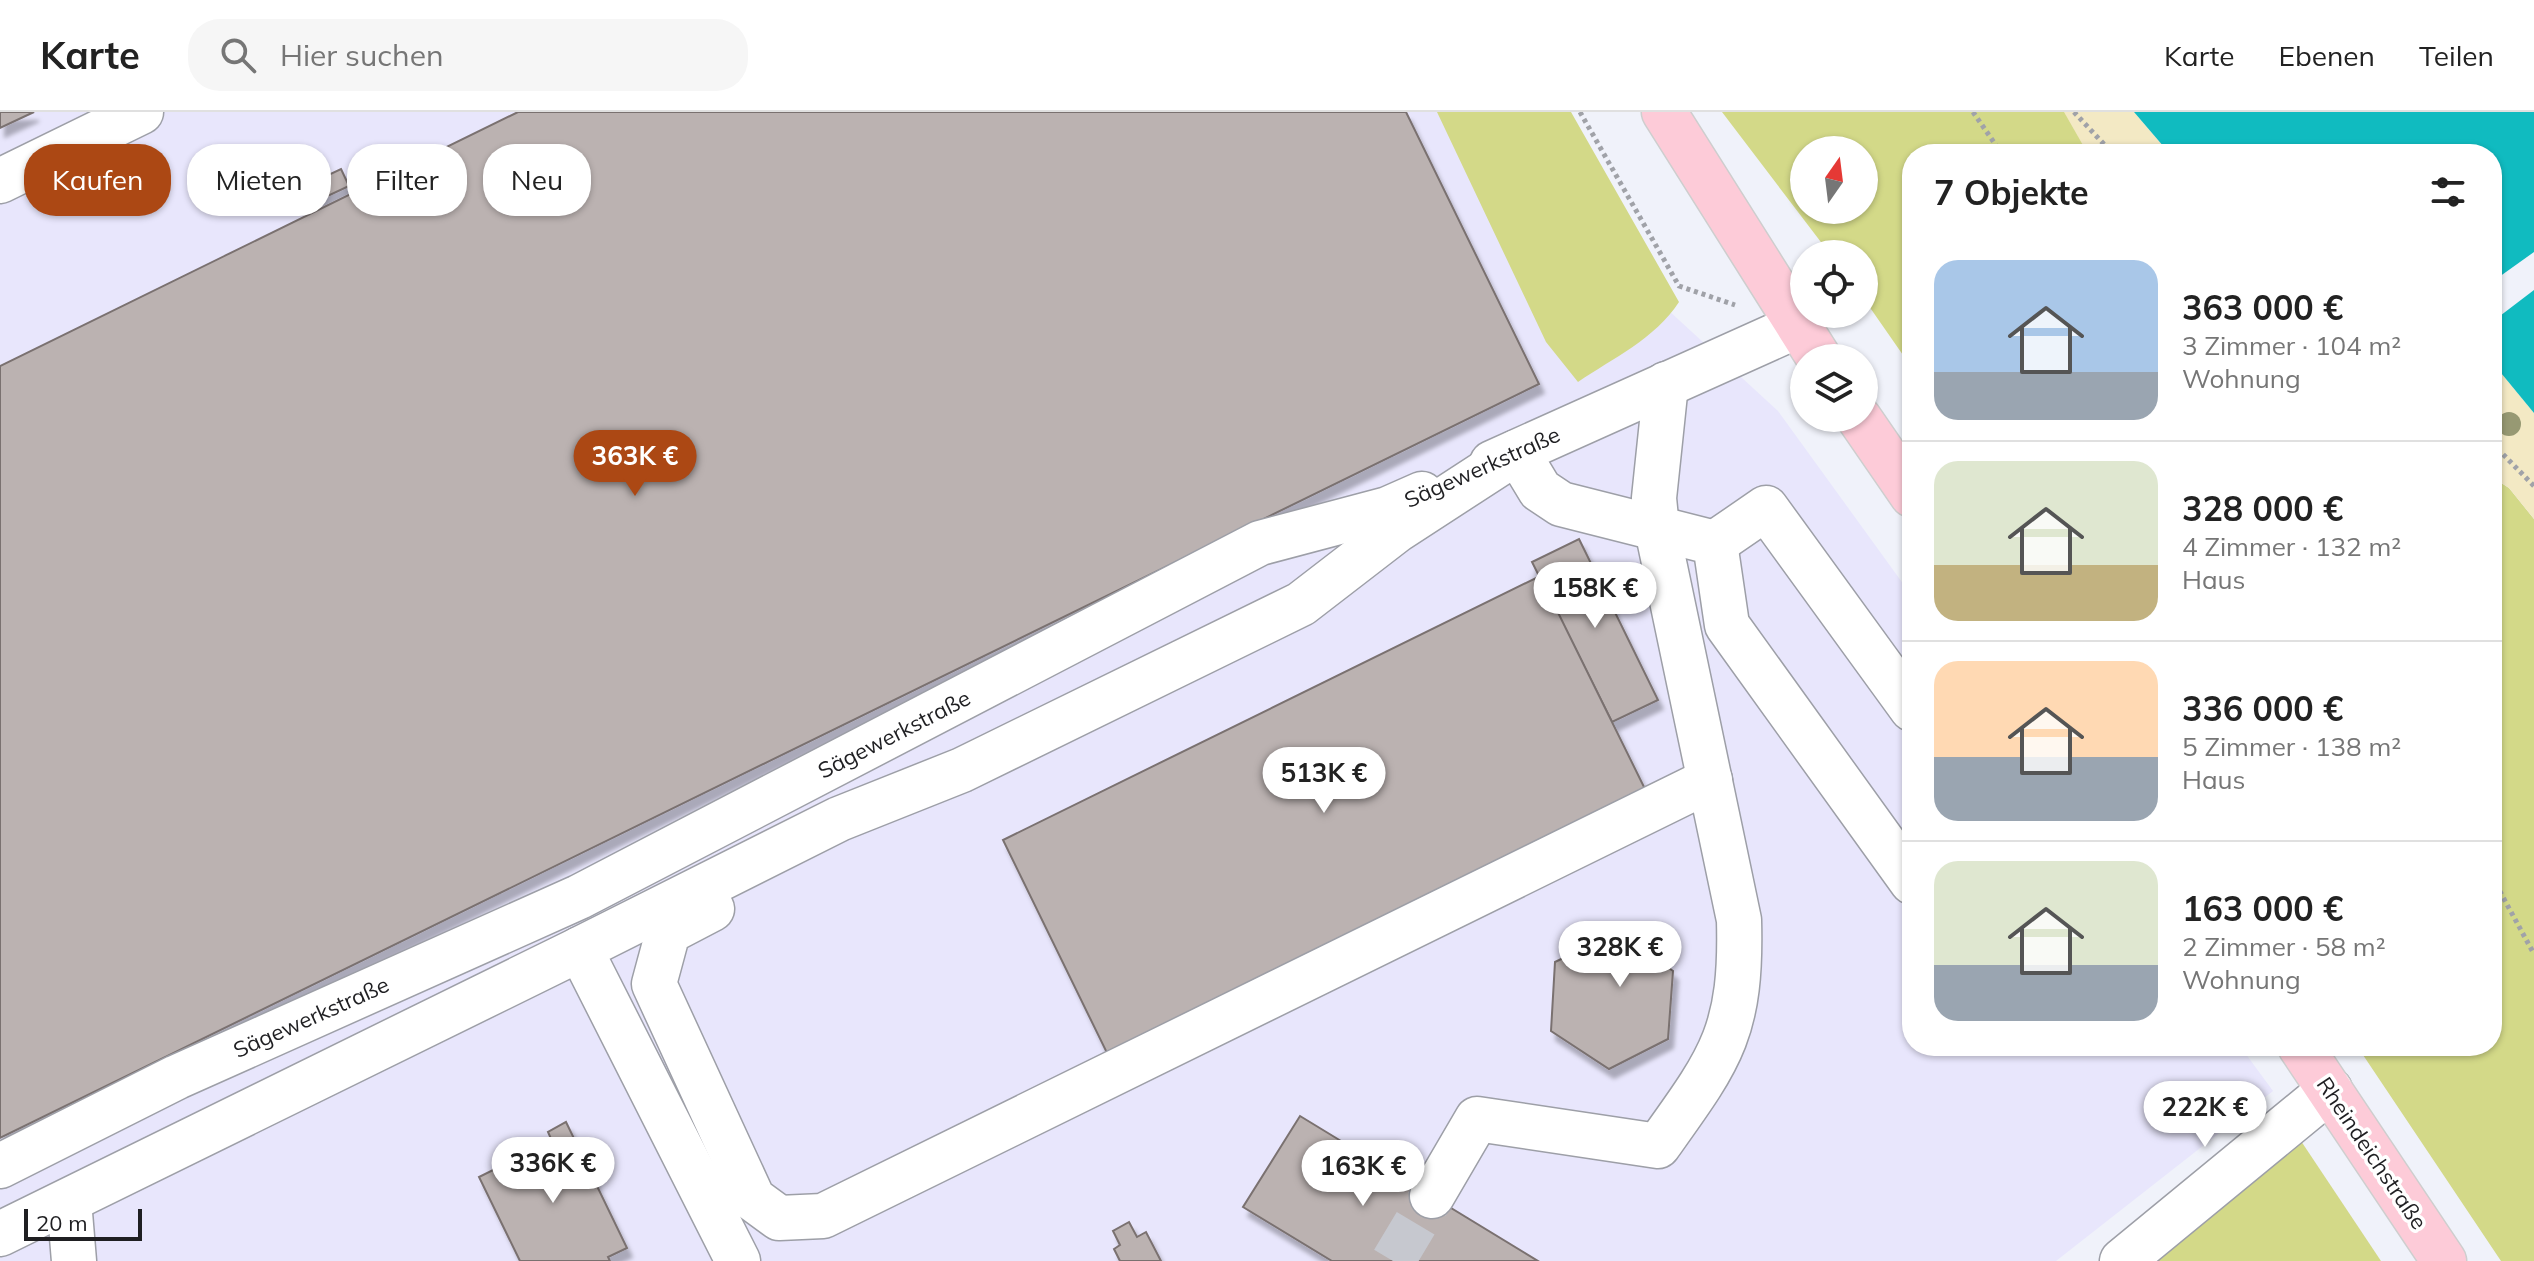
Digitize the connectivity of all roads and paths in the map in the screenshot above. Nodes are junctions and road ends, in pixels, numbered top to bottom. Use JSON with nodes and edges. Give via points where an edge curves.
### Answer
{"nodes":[{"id":1,"x":141,"y":112,"type":"edge"},
{"id":2,"x":1580,"y":112,"type":"edge"},
{"id":3,"x":1664,"y":112,"type":"edge"},
{"id":4,"x":1973,"y":112,"type":"edge"},
{"id":5,"x":2074,"y":112,"type":"edge"},
{"id":6,"x":1995,"y":144,"type":"edge"},
{"id":7,"x":2104,"y":144,"type":"edge"},
{"id":8,"x":0,"y":181,"type":"edge"},
{"id":9,"x":1738,"y":306,"type":"dead end"},
{"id":10,"x":1808,"y":342,"type":"edge"},
{"id":11,"x":1666,"y":384,"type":"junction"},
{"id":12,"x":1869,"y":432,"type":"edge"},
{"id":13,"x":1517,"y":452,"type":"junction"},
{"id":14,"x":2502,"y":453,"type":"edge"},
{"id":15,"x":1902,"y":480,"type":"edge"},
{"id":16,"x":2534,"y":486,"type":"edge"},
{"id":17,"x":1657,"y":529,"type":"junction"},
{"id":18,"x":1715,"y":543,"type":"junction"},
{"id":19,"x":1902,"y":695,"type":"edge"},
{"id":20,"x":962,"y":770,"type":"junction"},
{"id":21,"x":1710,"y":780,"type":"junction"},
{"id":22,"x":1902,"y":868,"type":"edge"},
{"id":23,"x":2502,"y":895,"type":"edge"},
{"id":24,"x":580,"y":949,"type":"junction"},
{"id":25,"x":2534,"y":954,"type":"edge"},
{"id":26,"x":2307,"y":1056,"type":"edge"},
{"id":27,"x":2330,"y":1090,"type":"junction"},
{"id":28,"x":0,"y":1166,"type":"edge"},
{"id":29,"x":1432,"y":1196,"type":"tunnel mouth"},
{"id":30,"x":69,"y":1201,"type":"junction"},
{"id":31,"x":0,"y":1234,"type":"edge"},
{"id":32,"x":74,"y":1261,"type":"edge"},
{"id":33,"x":738,"y":1261,"type":"edge"},
{"id":34,"x":2122,"y":1261,"type":"edge"},
{"id":35,"x":2444,"y":1261,"type":"edge"}],
"edges":[{"from":1,"to":8,"type":"street"},
{"from":2,"to":9,"type":"path","via":[[1679,286]]},
{"from":3,"to":10,"type":"main road"},
{"from":4,"to":6,"type":"path"},
{"from":5,"to":7,"type":"path"},
{"from":10,"to":11,"type":"street","name":"Sägewerkstraße"},
{"from":11,"to":13,"type":"street","name":"Sägewerkstraße"},
{"from":11,"to":17,"type":"street","via":[[1654,498]]},
{"from":12,"to":15,"type":"main road"},
{"from":13,"to":17,"type":"street","via":[[1540,490],[1561,504]]},
{"from":13,"to":20,"type":"street","via":[[1397,530],[1301,604]]},
{"from":13,"to":28,"type":"street","name":"Sägewerkstraße","via":[[1388,509],[1260,543],[579,897],[177,1077]]},
{"from":14,"to":16,"type":"path"},
{"from":17,"to":18,"type":"street"},
{"from":17,"to":21,"type":"street"},
{"from":18,"to":19,"type":"street","via":[[1766,508]]},
{"from":18,"to":22,"type":"street","via":[[1727,625]]},
{"from":20,"to":21,"type":"street","via":[[848,839],[668,932],[654,984],[753,1199],[779,1218],[823,1216]]},
{"from":20,"to":24,"type":"street","via":[[839,819]]},
{"from":21,"to":29,"type":"street","via":[[1739,920],[1740,972],[1733,1022],[1715,1067],[1658,1146],[1477,1119]]},
{"from":23,"to":25,"type":"path"},
{"from":24,"to":30,"type":"street"},
{"from":24,"to":33,"type":"street"},
{"from":26,"to":27,"type":"main road","name":"Rheindeichstraße"},
{"from":27,"to":34,"type":"street"},
{"from":27,"to":35,"type":"main road","name":"Rheindeichstraße"},
{"from":30,"to":31,"type":"street"},
{"from":30,"to":32,"type":"street"}]}
